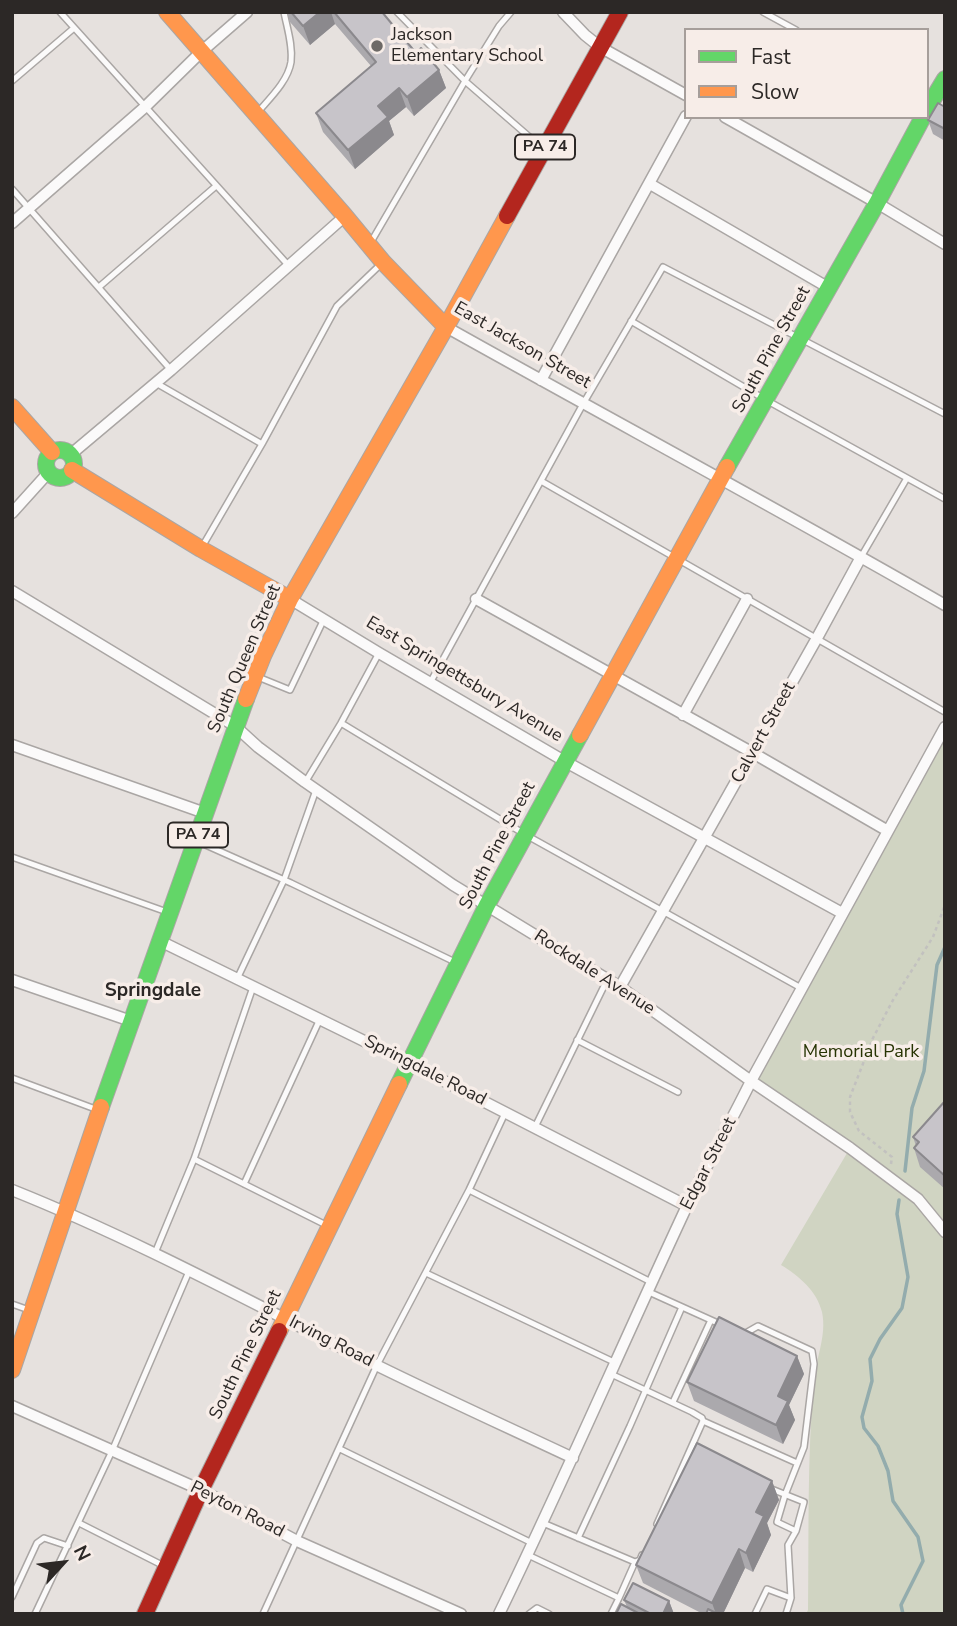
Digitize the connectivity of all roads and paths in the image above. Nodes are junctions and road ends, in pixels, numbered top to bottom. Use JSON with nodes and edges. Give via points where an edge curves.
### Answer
{"nodes":[{"id":1,"x":60,"y":12,"type":"edge"},
{"id":2,"x":167,"y":12,"type":"edge"},
{"id":3,"x":247,"y":12,"type":"edge"},
{"id":4,"x":284,"y":12,"type":"edge"},
{"id":5,"x":397,"y":12,"type":"edge"},
{"id":6,"x":511,"y":12,"type":"edge"},
{"id":7,"x":564,"y":12,"type":"edge"},
{"id":8,"x":620,"y":12,"type":"edge"},
{"id":9,"x":763,"y":12,"type":"edge"},
{"id":10,"x":74,"y":28,"type":"junction"},
{"id":11,"x":791,"y":28,"type":"edge"},
{"id":12,"x":600,"y":47,"type":"junction"},
{"id":13,"x":201,"y":52,"type":"junction"},
{"id":14,"x":945,"y":79,"type":"edge"},
{"id":15,"x":12,"y":81,"type":"edge"},
{"id":16,"x":465,"y":81,"type":"junction"},
{"id":17,"x":684,"y":94,"type":"edge"},
{"id":18,"x":145,"y":107,"type":"junction"},
{"id":19,"x":929,"y":109,"type":"edge"},
{"id":20,"x":256,"y":115,"type":"junction"},
{"id":21,"x":684,"y":119,"type":"edge"},
{"id":22,"x":923,"y":119,"type":"edge"},
{"id":23,"x":740,"y":121,"type":"edge"},
{"id":24,"x":544,"y":149,"type":"junction"},
{"id":25,"x":650,"y":184,"type":"junction"},
{"id":26,"x":216,"y":186,"type":"junction"},
{"id":27,"x":12,"y":189,"type":"edge"},
{"id":28,"x":877,"y":202,"type":"junction"},
{"id":29,"x":29,"y":209,"type":"junction"},
{"id":30,"x":345,"y":216,"type":"junction"},
{"id":31,"x":12,"y":223,"type":"edge"},
{"id":32,"x":945,"y":244,"type":"edge"},
{"id":33,"x":369,"y":245,"type":"junction"},
{"id":34,"x":383,"y":262,"type":"junction"},
{"id":35,"x":289,"y":266,"type":"junction"},
{"id":36,"x":99,"y":287,"type":"junction"},
{"id":37,"x":829,"y":288,"type":"junction"},
{"id":38,"x":631,"y":321,"type":"junction"},
{"id":39,"x":446,"y":327,"type":"junction"},
{"id":40,"x":800,"y":339,"type":"junction"},
{"id":41,"x":171,"y":370,"type":"junction"},
{"id":42,"x":541,"y":380,"type":"junction"},
{"id":43,"x":156,"y":383,"type":"junction"},
{"id":44,"x":766,"y":400,"type":"junction"},
{"id":45,"x":945,"y":402,"type":"edge"},
{"id":46,"x":583,"y":404,"type":"junction"},
{"id":47,"x":12,"y":407,"type":"edge"},
{"id":48,"x":942,"y":412,"type":"edge"},
{"id":49,"x":262,"y":444,"type":"junction"},
{"id":50,"x":52,"y":452,"type":"junction"},
{"id":51,"x":71,"y":462,"type":"junction"},
{"id":52,"x":49,"y":472,"type":"junction"},
{"id":53,"x":721,"y":478,"type":"junction"},
{"id":54,"x":906,"y":478,"type":"junction"},
{"id":55,"x":541,"y":481,"type":"junction"},
{"id":56,"x":945,"y":499,"type":"edge"},
{"id":57,"x":12,"y":513,"type":"edge"},
{"id":58,"x":201,"y":549,"type":"junction"},
{"id":59,"x":861,"y":557,"type":"junction"},
{"id":60,"x":677,"y":559,"type":"junction"},
{"id":61,"x":12,"y":591,"type":"edge"},
{"id":62,"x":290,"y":599,"type":"junction"},
{"id":63,"x":747,"y":599,"type":"junction"},
{"id":64,"x":476,"y":600,"type":"junction"},
{"id":65,"x":945,"y":605,"type":"edge"},
{"id":66,"x":324,"y":619,"type":"junction"},
{"id":67,"x":817,"y":638,"type":"junction"},
{"id":68,"x":379,"y":653,"type":"junction"},
{"id":69,"x":254,"y":676,"type":"junction"},
{"id":70,"x":613,"y":676,"type":"junction"},
{"id":71,"x":430,"y":683,"type":"junction"},
{"id":72,"x":945,"y":712,"type":"edge"},
{"id":73,"x":683,"y":715,"type":"junction"},
{"id":74,"x":341,"y":723,"type":"junction"},
{"id":75,"x":235,"y":726,"type":"junction"},
{"id":76,"x":945,"y":727,"type":"edge"},
{"id":77,"x":12,"y":745,"type":"edge"},
{"id":78,"x":752,"y":753,"type":"junction"},
{"id":79,"x":566,"y":762,"type":"junction"},
{"id":80,"x":305,"y":782,"type":"junction"},
{"id":81,"x":316,"y":790,"type":"junction"},
{"id":82,"x":205,"y":813,"type":"junction"},
{"id":83,"x":888,"y":831,"type":"junction"},
{"id":84,"x":526,"y":835,"type":"junction"},
{"id":85,"x":705,"y":838,"type":"junction"},
{"id":86,"x":197,"y":841,"type":"junction"},
{"id":87,"x":12,"y":857,"type":"edge"},
{"id":88,"x":284,"y":880,"type":"junction"},
{"id":89,"x":487,"y":905,"type":"junction"},
{"id":90,"x":945,"y":905,"type":"edge"},
{"id":91,"x":663,"y":911,"type":"junction"},
{"id":92,"x":170,"y":913,"type":"junction"},
{"id":93,"x":842,"y":913,"type":"junction"},
{"id":94,"x":160,"y":941,"type":"junction"},
{"id":95,"x":458,"y":963,"type":"junction"},
{"id":96,"x":237,"y":979,"type":"junction"},
{"id":97,"x":12,"y":980,"type":"edge"},
{"id":98,"x":607,"y":980,"type":"junction"},
{"id":99,"x":253,"y":986,"type":"junction"},
{"id":100,"x":620,"y":987,"type":"junction"},
{"id":101,"x":801,"y":988,"type":"junction"},
{"id":102,"x":320,"y":1019,"type":"junction"},
{"id":103,"x":131,"y":1021,"type":"junction"},
{"id":104,"x":577,"y":1040,"type":"junction"},
{"id":105,"x":409,"y":1063,"type":"junction"},
{"id":106,"x":12,"y":1078,"type":"edge"},
{"id":107,"x":751,"y":1081,"type":"junction"},
{"id":108,"x":678,"y":1092,"type":"dead end"},
{"id":109,"x":100,"y":1111,"type":"junction"},
{"id":110,"x":506,"y":1111,"type":"junction"},
{"id":111,"x":535,"y":1126,"type":"junction"},
{"id":112,"x":194,"y":1159,"type":"junction"},
{"id":113,"x":889,"y":1178,"type":"junction"},
{"id":114,"x":244,"y":1184,"type":"junction"},
{"id":115,"x":12,"y":1190,"type":"edge"},
{"id":116,"x":469,"y":1190,"type":"junction"},
{"id":117,"x":687,"y":1206,"type":"junction"},
{"id":118,"x":65,"y":1211,"type":"junction"},
{"id":119,"x":330,"y":1227,"type":"junction"},
{"id":120,"x":945,"y":1232,"type":"edge"},
{"id":121,"x":154,"y":1254,"type":"junction"},
{"id":122,"x":190,"y":1269,"type":"junction"},
{"id":123,"x":426,"y":1273,"type":"junction"},
{"id":124,"x":651,"y":1287,"type":"junction"},
{"id":125,"x":12,"y":1304,"type":"edge"},
{"id":126,"x":682,"y":1307,"type":"junction"},
{"id":127,"x":32,"y":1311,"type":"junction"},
{"id":128,"x":286,"y":1319,"type":"junction"},
{"id":129,"x":711,"y":1320,"type":"junction"},
{"id":130,"x":616,"y":1363,"type":"junction"},
{"id":131,"x":377,"y":1366,"type":"junction"},
{"id":132,"x":12,"y":1370,"type":"edge"},
{"id":133,"x":611,"y":1374,"type":"junction"},
{"id":134,"x":644,"y":1390,"type":"junction"},
{"id":135,"x":673,"y":1402,"type":"junction"},
{"id":136,"x":12,"y":1406,"type":"edge"},
{"id":137,"x":703,"y":1421,"type":"junction"},
{"id":138,"x":340,"y":1448,"type":"junction"},
{"id":139,"x":112,"y":1451,"type":"junction"},
{"id":140,"x":689,"y":1453,"type":"junction"},
{"id":141,"x":573,"y":1458,"type":"junction"},
{"id":142,"x":701,"y":1458,"type":"edge"},
{"id":143,"x":797,"y":1463,"type":"junction"},
{"id":144,"x":761,"y":1484,"type":"edge"},
{"id":145,"x":201,"y":1490,"type":"junction"},
{"id":146,"x":785,"y":1494,"type":"junction"},
{"id":147,"x":79,"y":1523,"type":"junction"},
{"id":148,"x":543,"y":1523,"type":"junction"},
{"id":149,"x":654,"y":1531,"type":"edge"},
{"id":150,"x":796,"y":1531,"type":"junction"},
{"id":151,"x":578,"y":1538,"type":"junction"},
{"id":152,"x":297,"y":1541,"type":"junction"},
{"id":153,"x":533,"y":1543,"type":"junction"},
{"id":154,"x":648,"y":1543,"type":"edge"},
{"id":155,"x":68,"y":1546,"type":"junction"},
{"id":156,"x":528,"y":1555,"type":"junction"},
{"id":157,"x":635,"y":1562,"type":"junction"},
{"id":158,"x":166,"y":1567,"type":"junction"},
{"id":159,"x":12,"y":1597,"type":"edge"},
{"id":160,"x":619,"y":1598,"type":"junction"},
{"id":161,"x":791,"y":1598,"type":"junction"},
{"id":162,"x":35,"y":1614,"type":"edge"},
{"id":163,"x":145,"y":1614,"type":"edge"},
{"id":164,"x":263,"y":1614,"type":"edge"},
{"id":165,"x":461,"y":1614,"type":"edge"},
{"id":166,"x":499,"y":1614,"type":"edge"},
{"id":167,"x":529,"y":1614,"type":"edge"},
{"id":168,"x":549,"y":1614,"type":"edge"},
{"id":169,"x":611,"y":1614,"type":"edge"},
{"id":170,"x":755,"y":1614,"type":"edge"},
{"id":171,"x":786,"y":1614,"type":"edge"}],
"edges":[{"from":1,"to":10,"type":"lane"},
{"from":2,"to":13,"type":"street","name":"East Jackson Street"},
{"from":3,"to":13,"type":"street"},
{"from":4,"to":20,"type":"lane","via":[[291,63]]},
{"from":5,"to":16,"type":"lane"},
{"from":6,"to":16,"type":"lane"},
{"from":7,"to":12,"type":"street"},
{"from":8,"to":12,"type":"street","name":"South Queen Street","number":"PA 74"},
{"from":9,"to":11,"type":"lane"},
{"from":10,"to":15,"type":"lane"},
{"from":10,"to":18,"type":"lane"},
{"from":12,"to":17,"type":"street"},
{"from":12,"to":24,"type":"street","name":"South Queen Street","number":"PA 74"},
{"from":13,"to":18,"type":"street"},
{"from":13,"to":20,"type":"street","name":"East Jackson Street"},
{"from":14,"to":19,"type":"street","name":"South Pine Street"},
{"from":16,"to":24,"type":"lane"},
{"from":16,"to":33,"type":"lane"},
{"from":18,"to":26,"type":"lane"},
{"from":18,"to":29,"type":"street"},
{"from":20,"to":30,"type":"street","name":"East Jackson Street"},
{"from":21,"to":25,"type":"street"},
{"from":22,"to":28,"type":"street","name":"South Pine Street"},
{"from":23,"to":28,"type":"street"},
{"from":24,"to":39,"type":"street","name":"South Queen Street","number":"PA 74"},
{"from":25,"to":37,"type":"street"},
{"from":25,"to":42,"type":"street"},
{"from":26,"to":35,"type":"lane"},
{"from":26,"to":36,"type":"lane"},
{"from":27,"to":29,"type":"lane"},
{"from":28,"to":32,"type":"street"},
{"from":28,"to":37,"type":"street","name":"South Pine Street"},
{"from":29,"to":31,"type":"street"},
{"from":29,"to":36,"type":"lane"},
{"from":30,"to":33,"type":"street","name":"East Jackson Street"},
{"from":30,"to":35,"type":"street"},
{"from":33,"to":34,"type":"street","name":"East Jackson Street"},
{"from":34,"to":39,"type":"street","name":"East Jackson Street"},
{"from":34,"to":49,"type":"lane","via":[[337,306]]},
{"from":35,"to":41,"type":"street"},
{"from":36,"to":41,"type":"lane"},
{"from":37,"to":40,"type":"street","name":"South Pine Street"},
{"from":38,"to":40,"type":"lane","via":[[663,267]]},
{"from":38,"to":44,"type":"lane"},
{"from":38,"to":46,"type":"lane"},
{"from":39,"to":42,"type":"street","name":"East Jackson Street"},
{"from":39,"to":62,"type":"street","name":"South Queen Street","number":"PA 74"},
{"from":40,"to":44,"type":"street","name":"South Pine Street"},
{"from":40,"to":48,"type":"lane"},
{"from":41,"to":43,"type":"street"},
{"from":42,"to":46,"type":"street","name":"East Jackson Street"},
{"from":43,"to":49,"type":"lane"},
{"from":43,"to":51,"type":"street"},
{"from":44,"to":53,"type":"street","name":"South Pine Street"},
{"from":44,"to":54,"type":"lane"},
{"from":45,"to":48,"type":"lane"},
{"from":46,"to":53,"type":"street","name":"East Jackson Street"},
{"from":46,"to":55,"type":"lane"},
{"from":47,"to":50,"type":"street"},
{"from":49,"to":58,"type":"lane"},
{"from":50,"to":51,"type":"street","name":"East Springettsbury Avenue","via":[[63,451]]},
{"from":50,"to":52,"type":"street","via":[[47,460]]},
{"from":51,"to":52,"type":"street","via":[[69,474],[61,478]]},
{"from":51,"to":58,"type":"street","name":"East Springettsbury Avenue"},
{"from":52,"to":57,"type":"street"},
{"from":53,"to":59,"type":"street","name":"East Jackson Street"},
{"from":53,"to":60,"type":"street","name":"South Pine Street"},
{"from":54,"to":56,"type":"lane"},
{"from":54,"to":59,"type":"lane","name":"Calvert Street"},
{"from":55,"to":60,"type":"lane"},
{"from":55,"to":64,"type":"lane"},
{"from":58,"to":62,"type":"street","name":"East Springettsbury Avenue"},
{"from":59,"to":65,"type":"street","name":"East Jackson Street"},
{"from":59,"to":67,"type":"street","name":"Calvert Street"},
{"from":60,"to":63,"type":"lane"},
{"from":60,"to":70,"type":"street","name":"South Pine Street"},
{"from":61,"to":75,"type":"street","name":"Rockdale Avenue"},
{"from":62,"to":66,"type":"street","name":"East Springettsbury Avenue"},
{"from":62,"to":69,"type":"street","name":"South Queen Street","number":"PA 74"},
{"from":63,"to":67,"type":"lane"},
{"from":63,"to":73,"type":"street"},
{"from":64,"to":70,"type":"street"},
{"from":64,"to":71,"type":"lane"},
{"from":66,"to":68,"type":"street","name":"East Springettsbury Avenue"},
{"from":66,"to":69,"type":"lane","via":[[290,690]]},
{"from":67,"to":72,"type":"lane"},
{"from":67,"to":78,"type":"street","name":"Calvert Street"},
{"from":68,"to":71,"type":"street","name":"East Springettsbury Avenue"},
{"from":68,"to":74,"type":"lane"},
{"from":69,"to":75,"type":"street","name":"South Queen Street","number":"PA 74"},
{"from":70,"to":73,"type":"street"},
{"from":70,"to":79,"type":"street","name":"South Pine Street"},
{"from":71,"to":79,"type":"street","name":"East Springettsbury Avenue"},
{"from":73,"to":78,"type":"street"},
{"from":74,"to":80,"type":"lane"},
{"from":74,"to":84,"type":"lane"},
{"from":75,"to":80,"type":"street","name":"Rockdale Avenue"},
{"from":75,"to":82,"type":"street","name":"South Queen Street","number":"PA 74"},
{"from":76,"to":83,"type":"street","name":"Edgar Street"},
{"from":77,"to":82,"type":"street"},
{"from":78,"to":83,"type":"street"},
{"from":78,"to":85,"type":"street","name":"Calvert Street"},
{"from":79,"to":84,"type":"street","name":"South Pine Street"},
{"from":79,"to":85,"type":"street","name":"East Springettsbury Avenue"},
{"from":80,"to":81,"type":"street","name":"Rockdale Avenue"},
{"from":81,"to":88,"type":"lane"},
{"from":81,"to":89,"type":"street","name":"Rockdale Avenue"},
{"from":82,"to":86,"type":"street","name":"South Queen Street","number":"PA 74"},
{"from":83,"to":93,"type":"street","name":"Edgar Street"},
{"from":84,"to":89,"type":"street","name":"South Pine Street"},
{"from":84,"to":91,"type":"lane"},
{"from":85,"to":91,"type":"street","name":"Calvert Street"},
{"from":85,"to":93,"type":"street","name":"East Springettsbury Avenue"},
{"from":86,"to":88,"type":"lane"},
{"from":86,"to":92,"type":"street","name":"South Queen Street","number":"PA 74"},
{"from":87,"to":92,"type":"lane"},
{"from":88,"to":95,"type":"lane"},
{"from":88,"to":96,"type":"lane"},
{"from":89,"to":95,"type":"street","name":"South Pine Street"},
{"from":89,"to":98,"type":"street","name":"Rockdale Avenue"},
{"from":90,"to":113,"type":"path","via":[[933,937],[873,1038],[850,1097],[850,1112],[859,1131],[892,1157]]},
{"from":91,"to":100,"type":"street","name":"Calvert Street"},
{"from":91,"to":101,"type":"lane"},
{"from":92,"to":94,"type":"street","name":"South Queen Street","number":"PA 74"},
{"from":93,"to":101,"type":"street","name":"Edgar Street"},
{"from":94,"to":96,"type":"street","name":"Springdale Road"},
{"from":94,"to":103,"type":"street","name":"South Queen Street","number":"PA 74"},
{"from":95,"to":105,"type":"street","name":"South Pine Street"},
{"from":96,"to":99,"type":"street","name":"Springdale Road"},
{"from":97,"to":103,"type":"street"},
{"from":98,"to":100,"type":"street","name":"Rockdale Avenue"},
{"from":98,"to":104,"type":"lane"},
{"from":99,"to":102,"type":"street","name":"Springdale Road"},
{"from":99,"to":112,"type":"lane"},
{"from":100,"to":107,"type":"street","name":"Rockdale Avenue"},
{"from":101,"to":107,"type":"street","name":"Edgar Street"},
{"from":102,"to":105,"type":"street","name":"Springdale Road"},
{"from":102,"to":114,"type":"lane"},
{"from":103,"to":109,"type":"street","name":"South Queen Street","number":"PA 74"},
{"from":104,"to":108,"type":"lane"},
{"from":104,"to":111,"type":"lane"},
{"from":105,"to":110,"type":"street","name":"Springdale Road"},
{"from":105,"to":119,"type":"street","name":"South Pine Street"},
{"from":106,"to":109,"type":"lane"},
{"from":107,"to":113,"type":"street","name":"Rockdale Avenue"},
{"from":107,"to":117,"type":"street","name":"Edgar Street"},
{"from":109,"to":118,"type":"street","name":"South Queen Street","number":"PA 74"},
{"from":110,"to":111,"type":"street","name":"Springdale Road"},
{"from":110,"to":116,"type":"lane"},
{"from":111,"to":117,"type":"street","name":"Springdale Road"},
{"from":112,"to":114,"type":"lane"},
{"from":112,"to":121,"type":"lane"},
{"from":113,"to":120,"type":"street","name":"Rockdale Avenue","via":[[918,1199]]},
{"from":114,"to":119,"type":"lane"},
{"from":115,"to":118,"type":"street","name":"Irving Road"},
{"from":116,"to":123,"type":"lane"},
{"from":116,"to":124,"type":"lane"},
{"from":117,"to":124,"type":"street","name":"Edgar Street"},
{"from":118,"to":121,"type":"street","name":"Irving Road"},
{"from":118,"to":127,"type":"street","name":"South Queen Street","number":"PA 74"},
{"from":119,"to":128,"type":"street","name":"South Pine Street"},
{"from":121,"to":122,"type":"street","name":"Irving Road"},
{"from":122,"to":128,"type":"street","name":"Irving Road"},
{"from":122,"to":139,"type":"lane"},
{"from":123,"to":130,"type":"lane"},
{"from":123,"to":131,"type":"lane"},
{"from":124,"to":126,"type":"lane"},
{"from":124,"to":130,"type":"street","name":"Edgar Street"},
{"from":125,"to":127,"type":"lane"},
{"from":126,"to":129,"type":"lane"},
{"from":126,"to":134,"type":"lane"},
{"from":127,"to":132,"type":"street","name":"South Queen Street","number":"PA 74"},
{"from":128,"to":131,"type":"street","name":"Irving Road"},
{"from":128,"to":145,"type":"street","name":"South Pine Street"},
{"from":129,"to":135,"type":"lane"},
{"from":129,"to":143,"type":"lane","via":[[744,1335],[758,1326],[812,1351],[804,1447]]},
{"from":130,"to":133,"type":"street","name":"Edgar Street"},
{"from":131,"to":138,"type":"lane"},
{"from":131,"to":141,"type":"street","name":"Irving Road"},
{"from":133,"to":134,"type":"lane"},
{"from":133,"to":141,"type":"street","name":"Edgar Street"},
{"from":134,"to":135,"type":"lane"},
{"from":134,"to":151,"type":"lane"},
{"from":135,"to":137,"type":"lane"},
{"from":136,"to":139,"type":"street","name":"Peyton Road"},
{"from":137,"to":140,"type":"lane"},
{"from":137,"to":143,"type":"lane"},
{"from":138,"to":152,"type":"lane"},
{"from":138,"to":153,"type":"lane"},
{"from":139,"to":145,"type":"street","name":"Peyton Road"},
{"from":139,"to":147,"type":"lane"},
{"from":140,"to":142,"type":"lane"},
{"from":140,"to":149,"type":"lane"},
{"from":141,"to":148,"type":"street","name":"Edgar Street"},
{"from":143,"to":146,"type":"lane"},
{"from":144,"to":146,"type":"lane"},
{"from":145,"to":152,"type":"street","name":"Peyton Road"},
{"from":145,"to":158,"type":"street","name":"South Pine Street"},
{"from":146,"to":150,"type":"lane","via":[[777,1522]]},
{"from":146,"to":150,"type":"lane","via":[[804,1502]]},
{"from":147,"to":155,"type":"lane"},
{"from":147,"to":158,"type":"lane"},
{"from":148,"to":151,"type":"lane"},
{"from":148,"to":153,"type":"street","name":"Edgar Street"},
{"from":150,"to":161,"type":"lane","via":[[788,1545]]},
{"from":151,"to":157,"type":"lane"},
{"from":152,"to":164,"type":"lane"},
{"from":152,"to":165,"type":"street","name":"Peyton Road"},
{"from":153,"to":156,"type":"street","name":"Edgar Street"},
{"from":154,"to":157,"type":"lane"},
{"from":155,"to":159,"type":"lane","via":[[40,1540]]},
{"from":155,"to":162,"type":"lane"},
{"from":156,"to":160,"type":"lane"},
{"from":156,"to":166,"type":"street","name":"Edgar Street"},
{"from":157,"to":160,"type":"lane"},
{"from":158,"to":163,"type":"street","name":"South Pine Street"},
{"from":160,"to":169,"type":"lane"},
{"from":161,"to":170,"type":"lane","via":[[767,1589]]},
{"from":161,"to":171,"type":"lane"},
{"from":167,"to":168,"type":"lane","via":[[537,1608]]}]}
